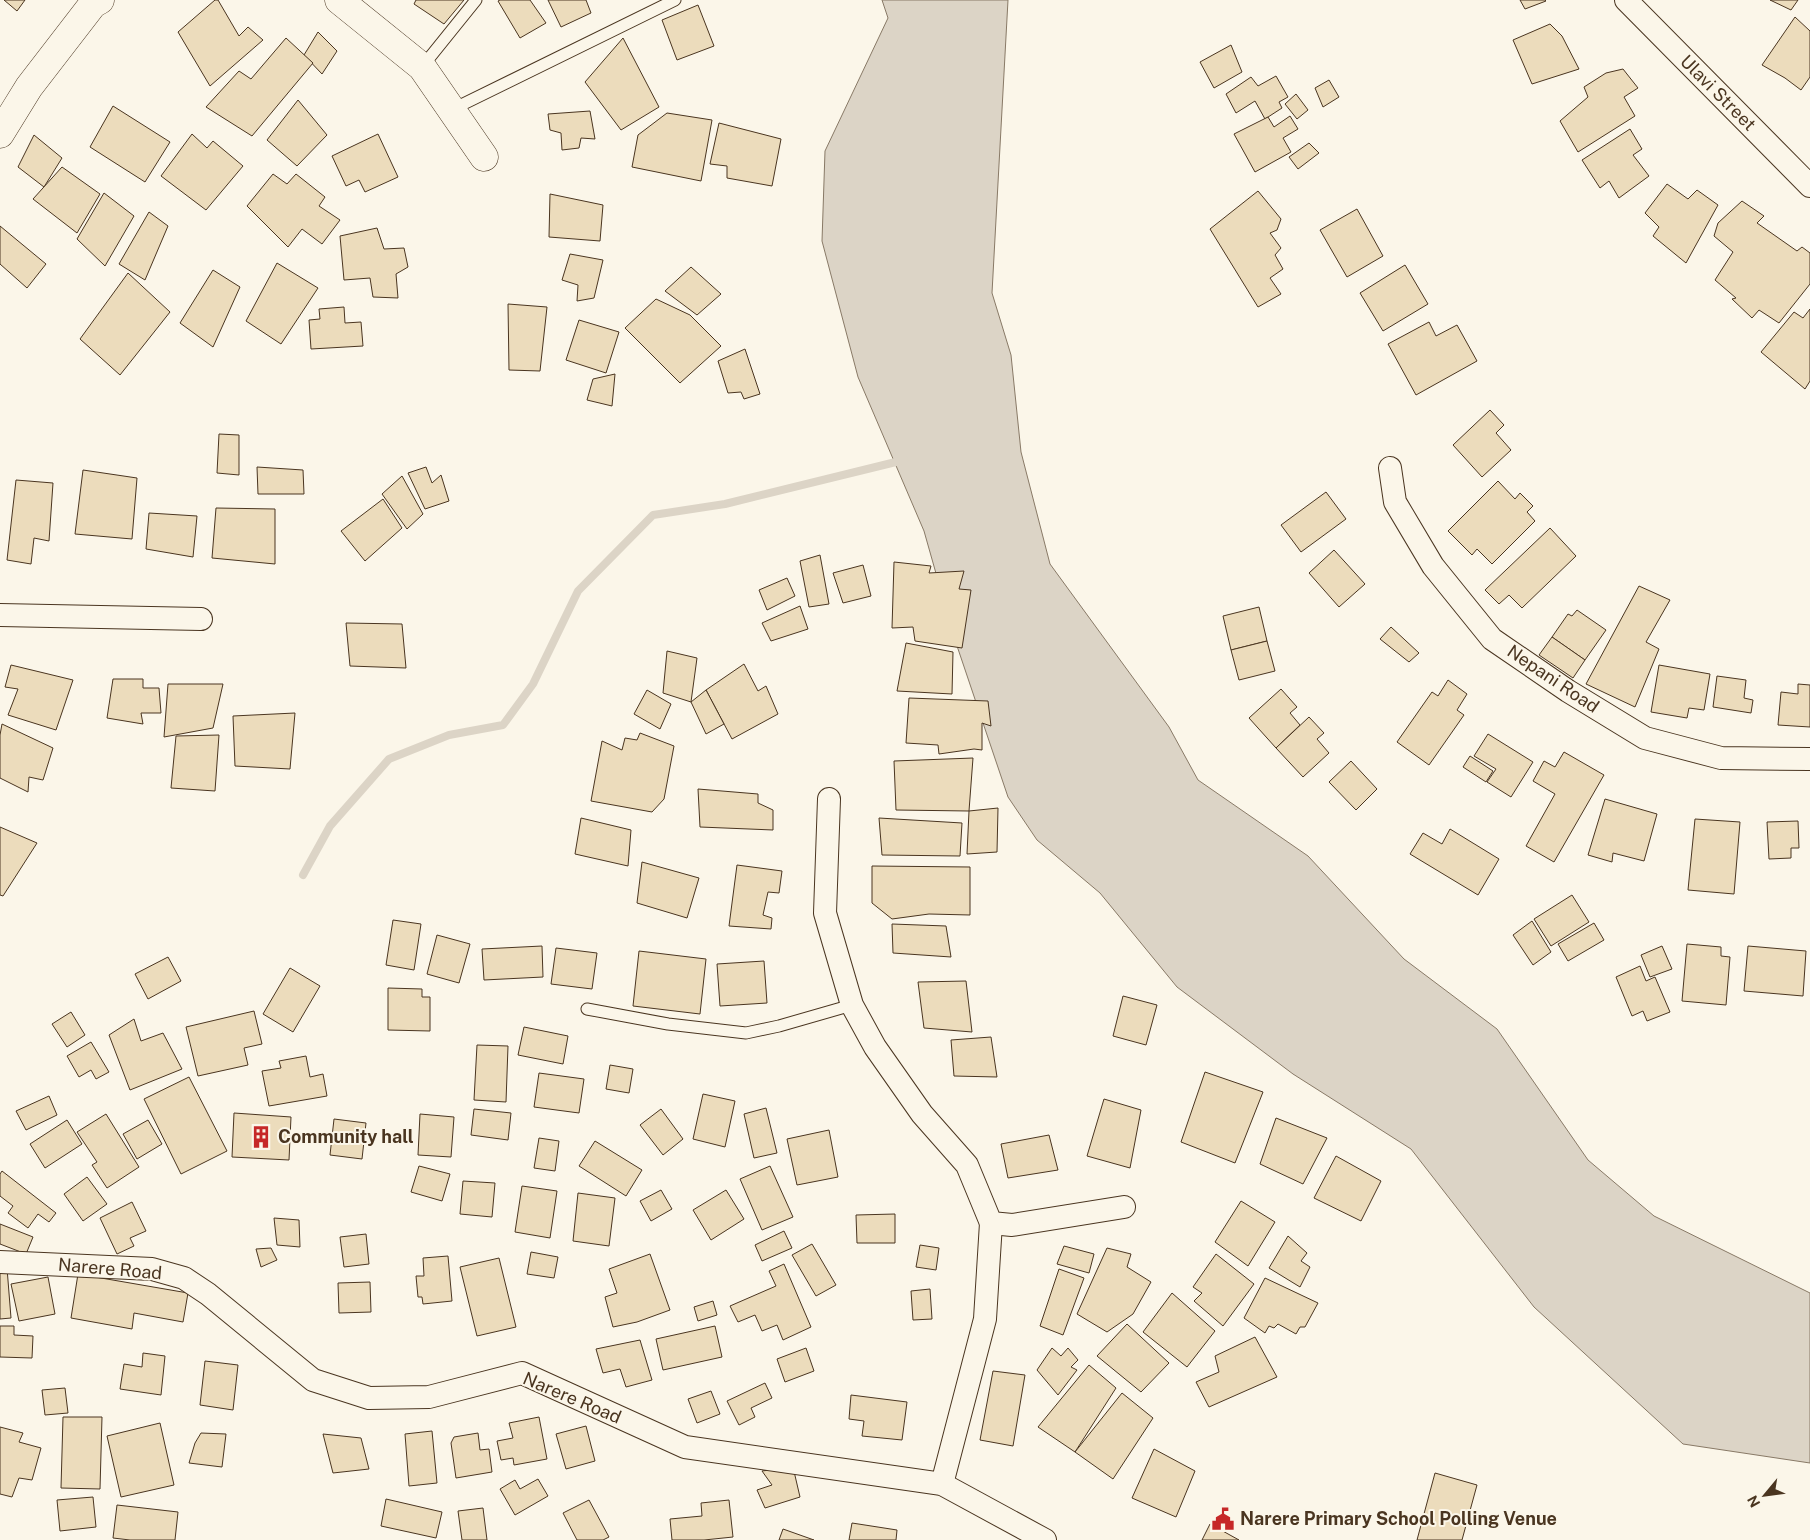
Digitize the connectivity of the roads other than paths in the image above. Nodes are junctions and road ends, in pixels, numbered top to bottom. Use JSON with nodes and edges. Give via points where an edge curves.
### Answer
{"nodes":[{"id":1,"x":100,"y":0,"type":"edge"},
{"id":2,"x":339,"y":0,"type":"edge"},
{"id":3,"x":476,"y":0,"type":"edge"},
{"id":4,"x":675,"y":0,"type":"edge"},
{"id":5,"x":1626,"y":0,"type":"edge"},
{"id":6,"x":422,"y":67,"type":"junction"},
{"id":7,"x":451,"y":110,"type":"junction"},
{"id":8,"x":0,"y":134,"type":"edge"},
{"id":9,"x":484,"y":158,"type":"dead end"},
{"id":10,"x":1810,"y":186,"type":"edge"},
{"id":11,"x":1390,"y":468,"type":"dead end"},
{"id":12,"x":0,"y":615,"type":"edge"},
{"id":13,"x":201,"y":619,"type":"dead end"},
{"id":14,"x":1810,"y":759,"type":"edge"},
{"id":15,"x":829,"y":798,"type":"dead end"},
{"id":16,"x":852,"y":1005,"type":"junction"},
{"id":17,"x":587,"y":1009,"type":"dead end"},
{"id":18,"x":1124,"y":1207,"type":"dead end"},
{"id":19,"x":991,"y":1223,"type":"junction"},
{"id":20,"x":0,"y":1262,"type":"edge"},
{"id":21,"x":942,"y":1484,"type":"junction"},
{"id":22,"x":1045,"y":1540,"type":"edge"}],
"edges":[{"from":1,"to":8,"type":"street","via":[[93,4],[29,87]]},
{"from":2,"to":6,"type":"street"},
{"from":3,"to":6,"type":"lane"},
{"from":4,"to":7,"type":"lane"},
{"from":5,"to":10,"type":"street","name":"Ulavi Street"},
{"from":6,"to":7,"type":"street"},
{"from":7,"to":9,"type":"street"},
{"from":11,"to":14,"type":"street","name":"Nepani Road","via":[[1395,502],[1428,558],[1492,639],[1645,738],[1721,758]]},
{"from":12,"to":13,"type":"street"},
{"from":15,"to":16,"type":"street","via":[[825,913]]},
{"from":16,"to":17,"type":"lane","via":[[746,1033],[668,1024]]},
{"from":16,"to":19,"type":"street","via":[[875,1047],[922,1114],[967,1165]]},
{"from":18,"to":19,"type":"street","via":[[1012,1225]]},
{"from":19,"to":21,"type":"street","via":[[985,1319]]},
{"from":20,"to":21,"type":"street","name":"Narere Road","via":[[152,1269],[184,1278],[313,1380],[368,1398],[429,1397],[522,1373],[686,1447]]},
{"from":21,"to":22,"type":"street","name":"Narere Road"}]}
